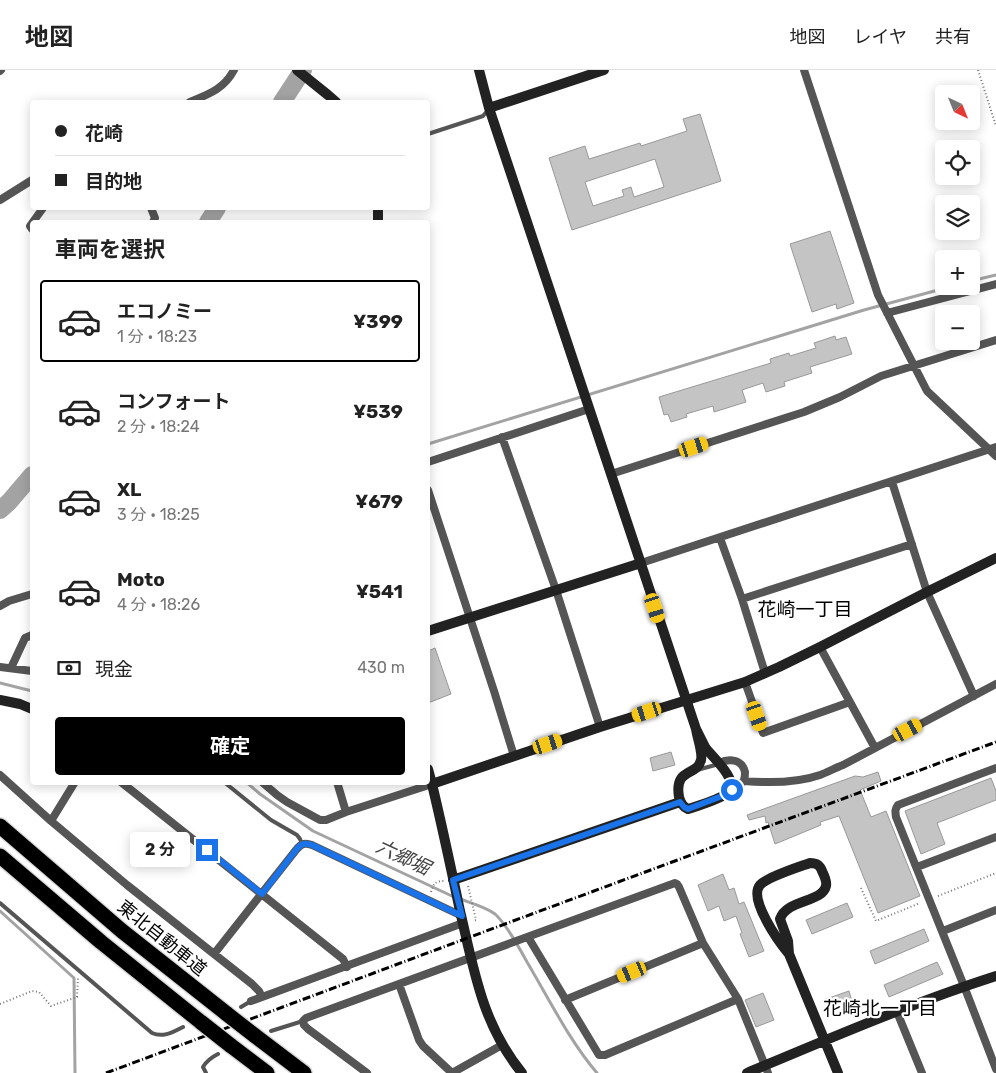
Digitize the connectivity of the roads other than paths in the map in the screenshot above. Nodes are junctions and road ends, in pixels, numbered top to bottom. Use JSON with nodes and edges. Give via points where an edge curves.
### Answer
{"nodes":[{"id":1,"x":234,"y":70,"type":"edge"},
{"id":2,"x":297,"y":70,"type":"edge"},
{"id":3,"x":479,"y":70,"type":"edge"},
{"id":4,"x":604,"y":70,"type":"edge"},
{"id":5,"x":804,"y":70,"type":"edge"},
{"id":6,"x":194,"y":100,"type":"edge"},
{"id":7,"x":334,"y":100,"type":"edge"},
{"id":8,"x":489,"y":108,"type":"junction"},
{"id":9,"x":430,"y":133,"type":"edge"},
{"id":10,"x":30,"y":181,"type":"edge"},
{"id":11,"x":0,"y":200,"type":"edge"},
{"id":12,"x":996,"y":284,"type":"edge"},
{"id":13,"x":887,"y":313,"type":"junction"},
{"id":14,"x":996,"y":340,"type":"edge"},
{"id":15,"x":914,"y":365,"type":"junction"},
{"id":16,"x":589,"y":409,"type":"junction"},
{"id":17,"x":502,"y":437,"type":"junction"},
{"id":18,"x":993,"y":448,"type":"edge"},
{"id":19,"x":996,"y":456,"type":"edge"},
{"id":20,"x":430,"y":461,"type":"edge"},
{"id":21,"x":611,"y":474,"type":"junction"},
{"id":22,"x":892,"y":482,"type":"junction"},
{"id":23,"x":430,"y":496,"type":"edge"},
{"id":24,"x":720,"y":538,"type":"junction"},
{"id":25,"x":912,"y":544,"type":"junction"},
{"id":26,"x":996,"y":558,"type":"edge"},
{"id":27,"x":641,"y":564,"type":"junction"},
{"id":28,"x":556,"y":590,"type":"junction"},
{"id":29,"x":927,"y":592,"type":"junction"},
{"id":30,"x":30,"y":595,"type":"edge"},
{"id":31,"x":742,"y":599,"type":"junction"},
{"id":32,"x":0,"y":606,"type":"edge"},
{"id":33,"x":470,"y":618,"type":"junction"},
{"id":34,"x":430,"y":630,"type":"edge"},
{"id":35,"x":30,"y":636,"type":"edge"},
{"id":36,"x":820,"y":647,"type":"junction"},
{"id":37,"x":0,"y":667,"type":"edge"},
{"id":38,"x":11,"y":668,"type":"junction"},
{"id":39,"x":30,"y":670,"type":"edge"},
{"id":40,"x":765,"y":673,"type":"junction"},
{"id":41,"x":745,"y":682,"type":"junction"},
{"id":42,"x":996,"y":684,"type":"edge"},
{"id":43,"x":974,"y":696,"type":"junction"},
{"id":44,"x":0,"y":700,"type":"edge"},
{"id":45,"x":686,"y":700,"type":"junction"},
{"id":46,"x":850,"y":702,"type":"junction"},
{"id":47,"x":30,"y":708,"type":"edge"},
{"id":48,"x":600,"y":727,"type":"junction"},
{"id":49,"x":696,"y":729,"type":"junction"},
{"id":50,"x":875,"y":748,"type":"junction"},
{"id":51,"x":514,"y":756,"type":"junction"},
{"id":52,"x":720,"y":763,"type":"junction"},
{"id":53,"x":996,"y":768,"type":"edge"},
{"id":54,"x":692,"y":770,"type":"junction"},
{"id":55,"x":0,"y":775,"type":"edge"},
{"id":56,"x":430,"y":776,"type":"edge"},
{"id":57,"x":744,"y":780,"type":"junction"},
{"id":58,"x":432,"y":784,"type":"junction"},
{"id":59,"x":72,"y":785,"type":"edge"},
{"id":60,"x":125,"y":785,"type":"edge"},
{"id":61,"x":228,"y":785,"type":"edge"},
{"id":62,"x":265,"y":785,"type":"edge"},
{"id":63,"x":338,"y":785,"type":"edge"},
{"id":64,"x":429,"y":785,"type":"edge"},
{"id":65,"x":729,"y":792,"type":"junction"},
{"id":66,"x":680,"y":802,"type":"junction"},
{"id":67,"x":346,"y":812,"type":"junction"},
{"id":68,"x":52,"y":821,"type":"junction"},
{"id":69,"x":0,"y":826,"type":"edge"},
{"id":70,"x":996,"y":837,"type":"edge"},
{"id":71,"x":302,"y":844,"type":"junction"},
{"id":72,"x":0,"y":856,"type":"edge"},
{"id":73,"x":917,"y":867,"type":"junction"},
{"id":74,"x":452,"y":884,"type":"junction"},
{"id":75,"x":262,"y":894,"type":"junction"},
{"id":76,"x":0,"y":903,"type":"edge"},
{"id":77,"x":996,"y":910,"type":"edge"},
{"id":78,"x":464,"y":918,"type":"junction"},
{"id":79,"x":943,"y":931,"type":"junction"},
{"id":80,"x":525,"y":938,"type":"junction"},
{"id":81,"x":703,"y":942,"type":"junction"},
{"id":82,"x":214,"y":954,"type":"junction"},
{"id":83,"x":789,"y":954,"type":"junction"},
{"id":84,"x":471,"y":957,"type":"junction"},
{"id":85,"x":347,"y":967,"type":"junction"},
{"id":86,"x":996,"y":976,"type":"edge"},
{"id":87,"x":399,"y":984,"type":"junction"},
{"id":88,"x":964,"y":986,"type":"junction"},
{"id":89,"x":262,"y":997,"type":"junction"},
{"id":90,"x":738,"y":999,"type":"junction"},
{"id":91,"x":565,"y":1000,"type":"junction"},
{"id":92,"x":251,"y":1001,"type":"joint"},
{"id":93,"x":234,"y":1010,"type":"junction"},
{"id":94,"x":897,"y":1012,"type":"junction"},
{"id":95,"x":303,"y":1021,"type":"junction"},
{"id":96,"x":183,"y":1027,"type":"dead end"},
{"id":97,"x":271,"y":1032,"type":"dead end"},
{"id":98,"x":825,"y":1041,"type":"junction"},
{"id":99,"x":502,"y":1045,"type":"junction"},
{"id":100,"x":224,"y":1049,"type":"junction"},
{"id":101,"x":767,"y":1069,"type":"edge"},
{"id":102,"x":996,"y":1069,"type":"edge"},
{"id":103,"x":206,"y":1073,"type":"edge"},
{"id":104,"x":267,"y":1073,"type":"edge"},
{"id":105,"x":304,"y":1073,"type":"edge"},
{"id":106,"x":367,"y":1073,"type":"edge"},
{"id":107,"x":522,"y":1073,"type":"edge"},
{"id":108,"x":747,"y":1073,"type":"edge"},
{"id":109,"x":838,"y":1073,"type":"edge"},
{"id":110,"x":922,"y":1073,"type":"edge"}],
"edges":[{"from":1,"to":6,"type":"street","via":[[220,88]]},
{"from":2,"to":7,"type":"street"},
{"from":3,"to":8,"type":"street"},
{"from":4,"to":8,"type":"street"},
{"from":5,"to":13,"type":"street","via":[[878,295]]},
{"from":8,"to":9,"type":"lane","via":[[483,116]]},
{"from":8,"to":16,"type":"street"},
{"from":10,"to":11,"type":"street"},
{"from":12,"to":13,"type":"street"},
{"from":13,"to":15,"type":"street"},
{"from":14,"to":15,"type":"street"},
{"from":15,"to":18,"type":"street","via":[[927,391]]},
{"from":15,"to":21,"type":"street","via":[[881,376],[804,412]]},
{"from":16,"to":17,"type":"street"},
{"from":16,"to":21,"type":"street"},
{"from":17,"to":20,"type":"street"},
{"from":17,"to":28,"type":"street"},
{"from":18,"to":19,"type":"street"},
{"from":18,"to":22,"type":"street"},
{"from":21,"to":27,"type":"street"},
{"from":22,"to":24,"type":"street"},
{"from":22,"to":25,"type":"street"},
{"from":23,"to":33,"type":"street"},
{"from":24,"to":27,"type":"street"},
{"from":24,"to":31,"type":"street"},
{"from":25,"to":29,"type":"street"},
{"from":25,"to":31,"type":"street"},
{"from":26,"to":29,"type":"street"},
{"from":27,"to":28,"type":"street"},
{"from":27,"to":45,"type":"street"},
{"from":28,"to":33,"type":"street"},
{"from":28,"to":48,"type":"street"},
{"from":29,"to":36,"type":"street"},
{"from":29,"to":43,"type":"street"},
{"from":30,"to":32,"type":"street"},
{"from":31,"to":40,"type":"street"},
{"from":33,"to":34,"type":"street"},
{"from":33,"to":51,"type":"street"},
{"from":35,"to":38,"type":"street","via":[[25,638]]},
{"from":36,"to":40,"type":"street"},
{"from":36,"to":46,"type":"street"},
{"from":37,"to":38,"type":"street"},
{"from":38,"to":39,"type":"street"},
{"from":40,"to":41,"type":"street"},
{"from":41,"to":45,"type":"street"},
{"from":41,"to":46,"type":"street","via":[[763,733]]},
{"from":42,"to":43,"type":"street"},
{"from":43,"to":50,"type":"street"},
{"from":44,"to":47,"type":"street"},
{"from":45,"to":48,"type":"street"},
{"from":45,"to":49,"type":"street"},
{"from":46,"to":50,"type":"street"},
{"from":48,"to":51,"type":"street"},
{"from":49,"to":52,"type":"street","via":[[706,748]]},
{"from":49,"to":54,"type":"street","via":[[701,761]]},
{"from":50,"to":57,"type":"street","via":[[819,775],[796,780]]},
{"from":51,"to":58,"type":"street"},
{"from":52,"to":54,"type":"lane"},
{"from":52,"to":57,"type":"street","via":[[739,762],[744,770]]},
{"from":52,"to":65,"type":"street","via":[[731,785]]},
{"from":53,"to":73,"type":"street","via":[[898,805],[896,817]]},
{"from":54,"to":66,"type":"street","via":[[680,781]]},
{"from":55,"to":68,"type":"street"},
{"from":56,"to":58,"type":"street"},
{"from":57,"to":65,"type":"street"},
{"from":58,"to":74,"type":"street"},
{"from":59,"to":68,"type":"street"},
{"from":60,"to":75,"type":"street"},
{"from":61,"to":71,"type":"lane","via":[[300,838]]},
{"from":62,"to":67,"type":"street","via":[[287,802],[320,820]]},
{"from":63,"to":67,"type":"street"},
{"from":64,"to":67,"type":"street"},
{"from":65,"to":66,"type":"street","via":[[688,809]]},
{"from":66,"to":74,"type":"street"},
{"from":68,"to":82,"type":"street"},
{"from":69,"to":93,"type":"highway","name":"東北自動車道","via":[[122,931]]},
{"from":70,"to":73,"type":"street"},
{"from":71,"to":75,"type":"street"},
{"from":71,"to":78,"type":"street","via":[[312,845]]},
{"from":72,"to":100,"type":"highway","bridge":true,"via":[[202,1023]]},
{"from":73,"to":79,"type":"street"},
{"from":74,"to":78,"type":"street"},
{"from":75,"to":82,"type":"street"},
{"from":75,"to":85,"type":"street","via":[[343,959]]},
{"from":76,"to":96,"type":"lane","via":[[152,1033],[164,1035]]},
{"from":77,"to":79,"type":"street"},
{"from":78,"to":84,"type":"street"},
{"from":78,"to":85,"type":"street"},
{"from":79,"to":88,"type":"street"},
{"from":80,"to":81,"type":"street","via":[[675,883]]},
{"from":80,"to":84,"type":"street"},
{"from":80,"to":91,"type":"street"},
{"from":81,"to":90,"type":"street"},
{"from":81,"to":91,"type":"street"},
{"from":82,"to":89,"type":"street","via":[[252,984]]},
{"from":83,"to":83,"type":"street","via":[[763,912],[758,890],[770,879],[814,863],[821,867],[826,888],[819,895],[791,906],[781,915],[780,923],[788,941]]},
{"from":83,"to":98,"type":"street"},
{"from":84,"to":87,"type":"street"},
{"from":84,"to":99,"type":"street","via":[[482,998]]},
{"from":85,"to":89,"type":"street"},
{"from":86,"to":88,"type":"street"},
{"from":87,"to":95,"type":"street"},
{"from":87,"to":99,"type":"street","via":[[419,1040],[452,1073]]},
{"from":88,"to":94,"type":"street"},
{"from":88,"to":102,"type":"street"},
{"from":89,"to":92,"type":"street"},
{"from":90,"to":91,"type":"street","via":[[604,1055],[599,1055]]},
{"from":90,"to":101,"type":"street"},
{"from":92,"to":93,"type":"lane"},
{"from":93,"to":105,"type":"highway","name":"東北自動車道","bridge":true,"via":[[254,1035]]},
{"from":94,"to":98,"type":"street"},
{"from":94,"to":110,"type":"street"},
{"from":95,"to":97,"type":"lane"},
{"from":95,"to":106,"type":"street","via":[[308,1029]]},
{"from":98,"to":101,"type":"street"},
{"from":98,"to":109,"type":"street"},
{"from":99,"to":107,"type":"street"},
{"from":100,"to":103,"type":"lane","via":[[205,1063]]},
{"from":100,"to":104,"type":"highway"},
{"from":101,"to":108,"type":"street"}]}
